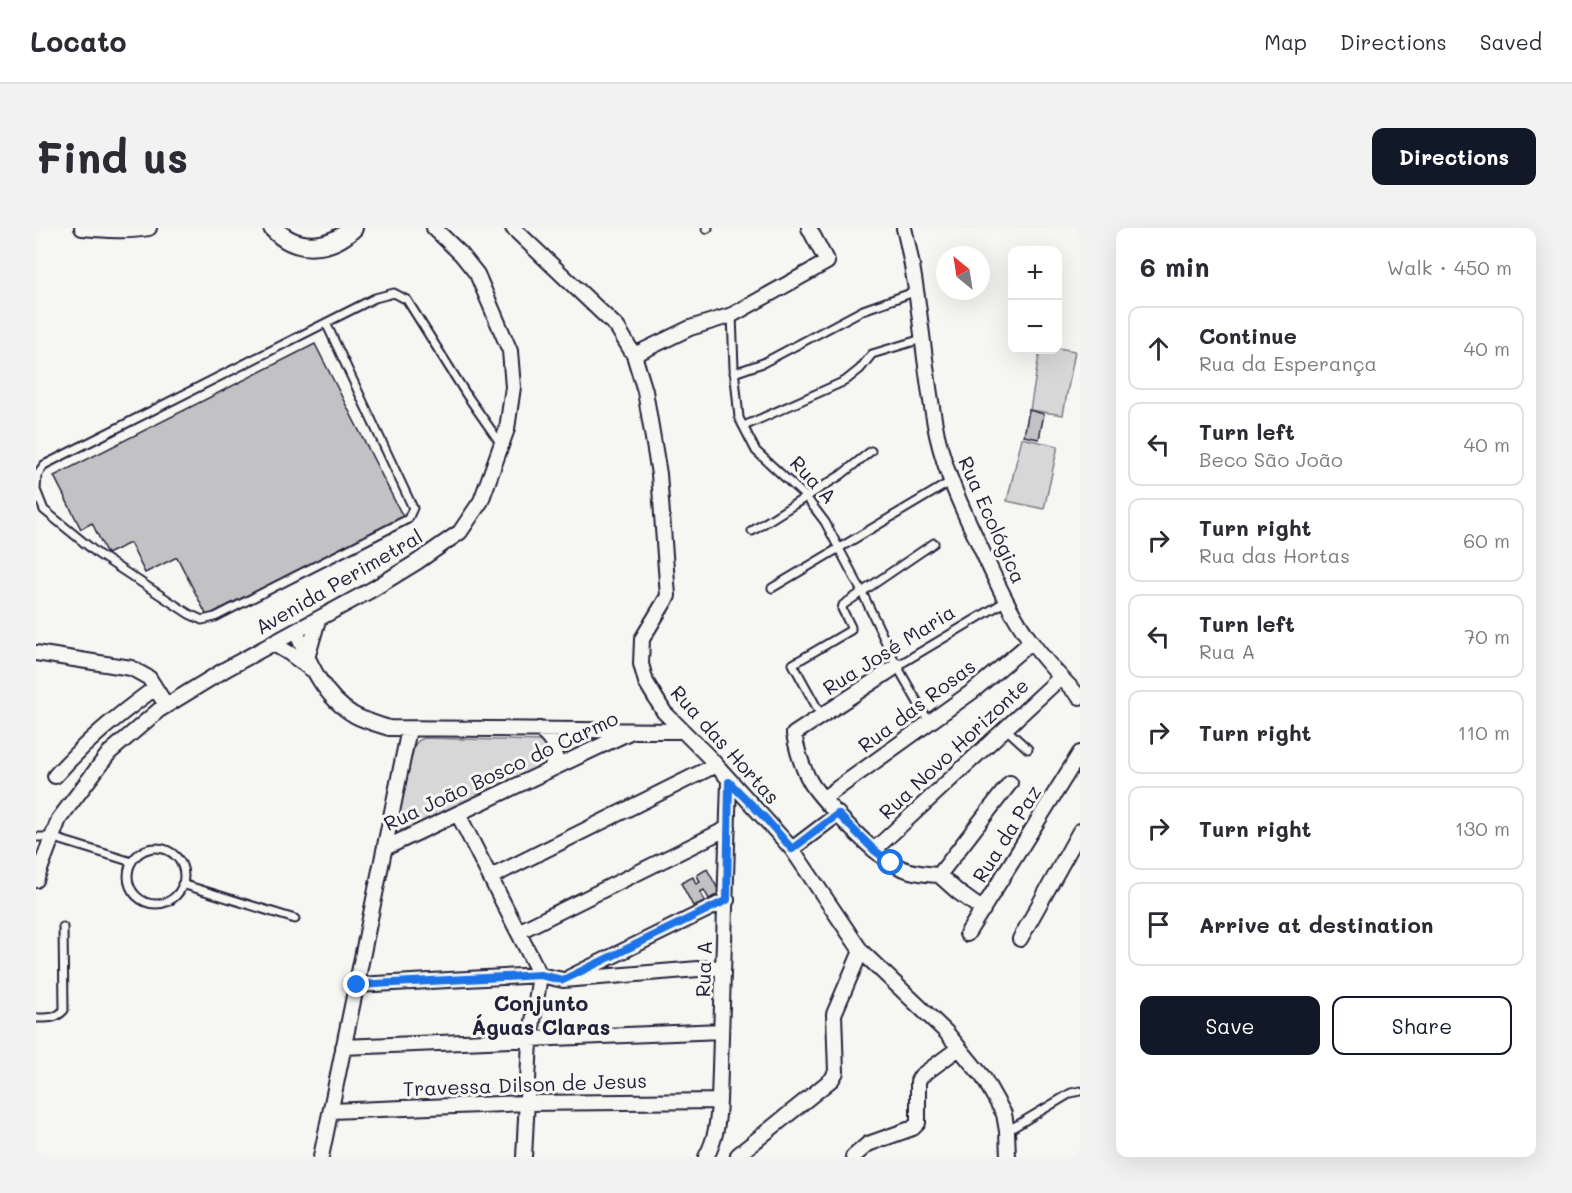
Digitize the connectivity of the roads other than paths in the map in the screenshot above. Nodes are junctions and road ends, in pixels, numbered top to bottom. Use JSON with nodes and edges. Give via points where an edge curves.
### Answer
{"nodes":[{"id":1,"x":82,"y":228,"type":"edge"},
{"id":2,"x":149,"y":228,"type":"edge"},
{"id":3,"x":273,"y":228,"type":"edge"},
{"id":4,"x":353,"y":228,"type":"edge"},
{"id":5,"x":434,"y":228,"type":"edge"},
{"id":6,"x":513,"y":228,"type":"edge"},
{"id":7,"x":526,"y":228,"type":"edge"},
{"id":8,"x":809,"y":228,"type":"edge"},
{"id":9,"x":904,"y":228,"type":"edge"},
{"id":10,"x":539,"y":252,"type":"junction"},
{"id":11,"x":917,"y":291,"type":"junction"},
{"id":12,"x":732,"y":315,"type":"junction"},
{"id":13,"x":326,"y":323,"type":"junction"},
{"id":14,"x":922,"y":339,"type":"junction"},
{"id":15,"x":634,"y":355,"type":"junction"},
{"id":16,"x":735,"y":374,"type":"junction"},
{"id":17,"x":744,"y":426,"type":"junction"},
{"id":18,"x":503,"y":446,"type":"junction"},
{"id":19,"x":871,"y":451,"type":"dead end"},
{"id":20,"x":950,"y":482,"type":"junction"},
{"id":21,"x":806,"y":497,"type":"junction"},
{"id":22,"x":752,"y":531,"type":"dead end"},
{"id":23,"x":934,"y":543,"type":"dead end"},
{"id":24,"x":839,"y":548,"type":"junction"},
{"id":25,"x":772,"y":588,"type":"dead end"},
{"id":26,"x":862,"y":592,"type":"junction"},
{"id":27,"x":1006,"y":601,"type":"junction"},
{"id":28,"x":318,"y":620,"type":"junction"},
{"id":29,"x":296,"y":631,"type":"junction"},
{"id":30,"x":1031,"y":642,"type":"junction"},
{"id":31,"x":272,"y":644,"type":"junction"},
{"id":32,"x":36,"y":653,"type":"edge"},
{"id":33,"x":310,"y":664,"type":"junction"},
{"id":34,"x":897,"y":666,"type":"junction"},
{"id":35,"x":1060,"y":678,"type":"junction"},
{"id":36,"x":155,"y":688,"type":"junction"},
{"id":37,"x":1080,"y":698,"type":"edge"},
{"id":38,"x":166,"y":705,"type":"junction"},
{"id":39,"x":821,"y":715,"type":"junction"},
{"id":40,"x":929,"y":722,"type":"junction"},
{"id":41,"x":1005,"y":728,"type":"junction"},
{"id":42,"x":409,"y":729,"type":"junction"},
{"id":43,"x":539,"y":729,"type":"junction"},
{"id":44,"x":635,"y":730,"type":"junction"},
{"id":45,"x":682,"y":731,"type":"junction"},
{"id":46,"x":1028,"y":749,"type":"dead end"},
{"id":47,"x":1080,"y":753,"type":"edge"},
{"id":48,"x":716,"y":765,"type":"junction"},
{"id":49,"x":550,"y":770,"type":"junction"},
{"id":50,"x":55,"y":776,"type":"dead end"},
{"id":51,"x":729,"y":782,"type":"junction"},
{"id":52,"x":1010,"y":783,"type":"dead end"},
{"id":53,"x":824,"y":798,"type":"junction"},
{"id":54,"x":458,"y":814,"type":"junction"},
{"id":55,"x":838,"y":814,"type":"junction"},
{"id":56,"x":728,"y":828,"type":"junction"},
{"id":57,"x":1080,"y":831,"type":"edge"},
{"id":58,"x":36,"y":837,"type":"edge"},
{"id":59,"x":51,"y":837,"type":"junction"},
{"id":60,"x":385,"y":848,"type":"junction"},
{"id":61,"x":792,"y":849,"type":"junction"},
{"id":62,"x":874,"y":850,"type":"junction"},
{"id":63,"x":132,"y":862,"type":"junction"},
{"id":64,"x":939,"y":874,"type":"junction"},
{"id":65,"x":491,"y":877,"type":"junction"},
{"id":66,"x":36,"y":880,"type":"edge"},
{"id":67,"x":182,"y":884,"type":"junction"},
{"id":68,"x":727,"y":900,"type":"junction"},
{"id":69,"x":982,"y":910,"type":"junction"},
{"id":70,"x":296,"y":919,"type":"dead end"},
{"id":71,"x":63,"y":927,"type":"dead end"},
{"id":72,"x":518,"y":932,"type":"junction"},
{"id":73,"x":967,"y":934,"type":"dead end"},
{"id":74,"x":1020,"y":939,"type":"dead end"},
{"id":75,"x":861,"y":951,"type":"junction"},
{"id":76,"x":723,"y":967,"type":"junction"},
{"id":77,"x":540,"y":975,"type":"junction"},
{"id":78,"x":563,"y":980,"type":"junction"},
{"id":79,"x":357,"y":985,"type":"junction"},
{"id":80,"x":36,"y":1018,"type":"edge"},
{"id":81,"x":721,"y":1031,"type":"junction"},
{"id":82,"x":530,"y":1041,"type":"junction"},
{"id":83,"x":343,"y":1047,"type":"junction"},
{"id":84,"x":959,"y":1048,"type":"junction"},
{"id":85,"x":1080,"y":1091,"type":"edge"},
{"id":86,"x":720,"y":1101,"type":"junction"},
{"id":87,"x":526,"y":1103,"type":"junction"},
{"id":88,"x":332,"y":1111,"type":"junction"},
{"id":89,"x":1008,"y":1131,"type":"junction"},
{"id":90,"x":738,"y":1155,"type":"dead end"},
{"id":91,"x":321,"y":1157,"type":"edge"},
{"id":92,"x":524,"y":1157,"type":"edge"},
{"id":93,"x":706,"y":1157,"type":"edge"},
{"id":94,"x":853,"y":1157,"type":"edge"},
{"id":95,"x":1008,"y":1157,"type":"edge"}],
"edges":[{"from":1,"to":2,"type":"street"},
{"from":3,"to":4,"type":"street","via":[[293,243],[309,247],[340,239]]},
{"from":5,"to":18,"type":"street","name":"Avenida Perimetral","via":[[477,274],[510,351],[513,387]]},
{"from":6,"to":10,"type":"street","name":"Rua das Hortas"},
{"from":7,"to":10,"type":"street"},
{"from":8,"to":12,"type":"street","via":[[827,262]]},
{"from":9,"to":11,"type":"street","name":"Rua Ecológica"},
{"from":10,"to":15,"type":"street","name":"Rua das Hortas","via":[[617,327]]},
{"from":11,"to":14,"type":"street","name":"Rua Ecológica"},
{"from":11,"to":16,"type":"lane","via":[[863,310]]},
{"from":12,"to":15,"type":"street","via":[[690,328]]},
{"from":12,"to":16,"type":"lane","name":"Rua A"},
{"from":13,"to":13,"type":"lane","via":[[44,465],[37,475],[36,490],[44,510],[98,554],[201,620],[215,617],[408,519],[413,508]]},
{"from":13,"to":18,"type":"lane","via":[[375,298],[394,293],[407,300]]},
{"from":14,"to":17,"type":"lane","via":[[872,354],[845,381]]},
{"from":14,"to":20,"type":"street","name":"Rua Ecológica","via":[[937,435]]},
{"from":15,"to":45,"type":"street","name":"Rua das Hortas","via":[[645,391],[659,474],[668,596],[642,639],[641,664],[646,682],[664,712]]},
{"from":16,"to":17,"type":"lane","name":"Rua A","via":[[739,418]]},
{"from":17,"to":21,"type":"lane","name":"Rua A","via":[[756,451]]},
{"from":18,"to":28,"type":"street","name":"Avenida Perimetral","via":[[482,501],[460,532],[373,590]]},
{"from":19,"to":21,"type":"lane"},
{"from":20,"to":24,"type":"lane"},
{"from":20,"to":27,"type":"street","name":"Rua Ecológica"},
{"from":21,"to":22,"type":"lane"},
{"from":21,"to":24,"type":"lane","name":"Rua A"},
{"from":23,"to":26,"type":"lane"},
{"from":24,"to":25,"type":"lane"},
{"from":24,"to":26,"type":"lane","name":"Rua A"},
{"from":26,"to":34,"type":"lane","name":"Rua A"},
{"from":26,"to":39,"type":"lane","via":[[841,606],[851,630],[793,664]]},
{"from":27,"to":30,"type":"street","name":"Rua Ecológica"},
{"from":27,"to":34,"type":"lane","name":"Rua José Maria"},
{"from":28,"to":29,"type":"street","name":"Avenida Perimetral"},
{"from":28,"to":33,"type":"street"},
{"from":29,"to":31,"type":"street","name":"Avenida Perimetral"},
{"from":29,"to":33,"type":"street"},
{"from":30,"to":35,"type":"street","name":"Rua Ecológica"},
{"from":30,"to":40,"type":"street","name":"Rua das Rosas","via":[[973,692]]},
{"from":31,"to":33,"type":"street"},
{"from":31,"to":38,"type":"street","name":"Avenida Perimetral"},
{"from":32,"to":36,"type":"street","via":[[131,668],[149,678]]},
{"from":33,"to":42,"type":"street","via":[[328,693],[352,714],[389,728]]},
{"from":34,"to":39,"type":"street","name":"Rua José Maria"},
{"from":34,"to":40,"type":"lane","name":"Rua A"},
{"from":35,"to":37,"type":"street","name":"Rua Ecológica"},
{"from":35,"to":41,"type":"street","name":"Rua Novo Horizonte"},
{"from":36,"to":38,"type":"street"},
{"from":36,"to":50,"type":"street","via":[[111,720]]},
{"from":38,"to":59,"type":"street","name":"Avenida Perimetral","via":[[109,753],[59,819]]},
{"from":39,"to":53,"type":"street","name":"Rua José Maria","via":[[794,734],[811,783]]},
{"from":40,"to":53,"type":"street","name":"Rua das Rosas"},
{"from":41,"to":46,"type":"lane"},
{"from":41,"to":62,"type":"street","name":"Rua Novo Horizonte"},
{"from":42,"to":43,"type":"street"},
{"from":42,"to":60,"type":"street"},
{"from":43,"to":44,"type":"street"},
{"from":43,"to":49,"type":"street","via":[[552,741],[555,753]]},
{"from":44,"to":45,"type":"street"},
{"from":44,"to":49,"type":"street","name":"Rua João Bosco do Carmo"},
{"from":45,"to":48,"type":"street","name":"Rua das Hortas"},
{"from":47,"to":69,"type":"street","name":"Rua da Paz"},
{"from":48,"to":51,"type":"street","name":"Rua das Hortas"},
{"from":48,"to":65,"type":"street"},
{"from":49,"to":54,"type":"street","name":"Rua João Bosco do Carmo"},
{"from":51,"to":56,"type":"street","name":"Rua A"},
{"from":51,"to":61,"type":"street","name":"Rua das Hortas"},
{"from":52,"to":64,"type":"street"},
{"from":53,"to":55,"type":"street"},
{"from":54,"to":60,"type":"street","name":"Rua João Bosco do Carmo"},
{"from":54,"to":65,"type":"street"},
{"from":55,"to":61,"type":"street"},
{"from":55,"to":62,"type":"street"},
{"from":56,"to":68,"type":"street","name":"Rua A"},
{"from":56,"to":72,"type":"street"},
{"from":57,"to":74,"type":"street"},
{"from":58,"to":59,"type":"lane"},
{"from":59,"to":63,"type":"lane"},
{"from":59,"to":66,"type":"street","name":"Avenida Perimetral"},
{"from":60,"to":79,"type":"street"},
{"from":61,"to":75,"type":"street","name":"Rua das Hortas"},
{"from":62,"to":64,"type":"street","via":[[891,863],[919,874]]},
{"from":63,"to":67,"type":"lane","via":[[154,848],[167,851],[181,864]]},
{"from":63,"to":67,"type":"lane","via":[[128,875],[131,888],[145,901],[164,902],[176,895]]},
{"from":64,"to":69,"type":"street"},
{"from":65,"to":72,"type":"street"},
{"from":67,"to":70,"type":"lane"},
{"from":68,"to":76,"type":"street","name":"Rua A"},
{"from":68,"to":78,"type":"street"},
{"from":69,"to":73,"type":"street","name":"Rua da Paz"},
{"from":71,"to":80,"type":"lane","via":[[64,1010],[58,1016]]},
{"from":72,"to":77,"type":"street"},
{"from":75,"to":84,"type":"street","name":"Rua das Hortas"},
{"from":75,"to":90,"type":"street","via":[[834,1014],[836,1072],[832,1079]]},
{"from":76,"to":78,"type":"street"},
{"from":76,"to":81,"type":"street","name":"Rua A"},
{"from":77,"to":78,"type":"street"},
{"from":77,"to":79,"type":"street"},
{"from":77,"to":82,"type":"street"},
{"from":79,"to":83,"type":"street"},
{"from":81,"to":82,"type":"street"},
{"from":81,"to":86,"type":"street","name":"Rua A"},
{"from":82,"to":83,"type":"street"},
{"from":82,"to":87,"type":"street"},
{"from":83,"to":88,"type":"street"},
{"from":84,"to":89,"type":"street","name":"Rua das Hortas","via":[[988,1086],[1004,1114]]},
{"from":84,"to":94,"type":"street","via":[[918,1081],[918,1123],[868,1144]]},
{"from":85,"to":89,"type":"lane"},
{"from":86,"to":87,"type":"street","name":"Travessa Dilson de Jesus"},
{"from":86,"to":93,"type":"street","name":"Rua A","via":[[715,1135]]},
{"from":87,"to":88,"type":"street","name":"Travessa Dilson de Jesus"},
{"from":87,"to":92,"type":"street"},
{"from":88,"to":91,"type":"street"},
{"from":89,"to":95,"type":"street","name":"Rua das Hortas"}]}
